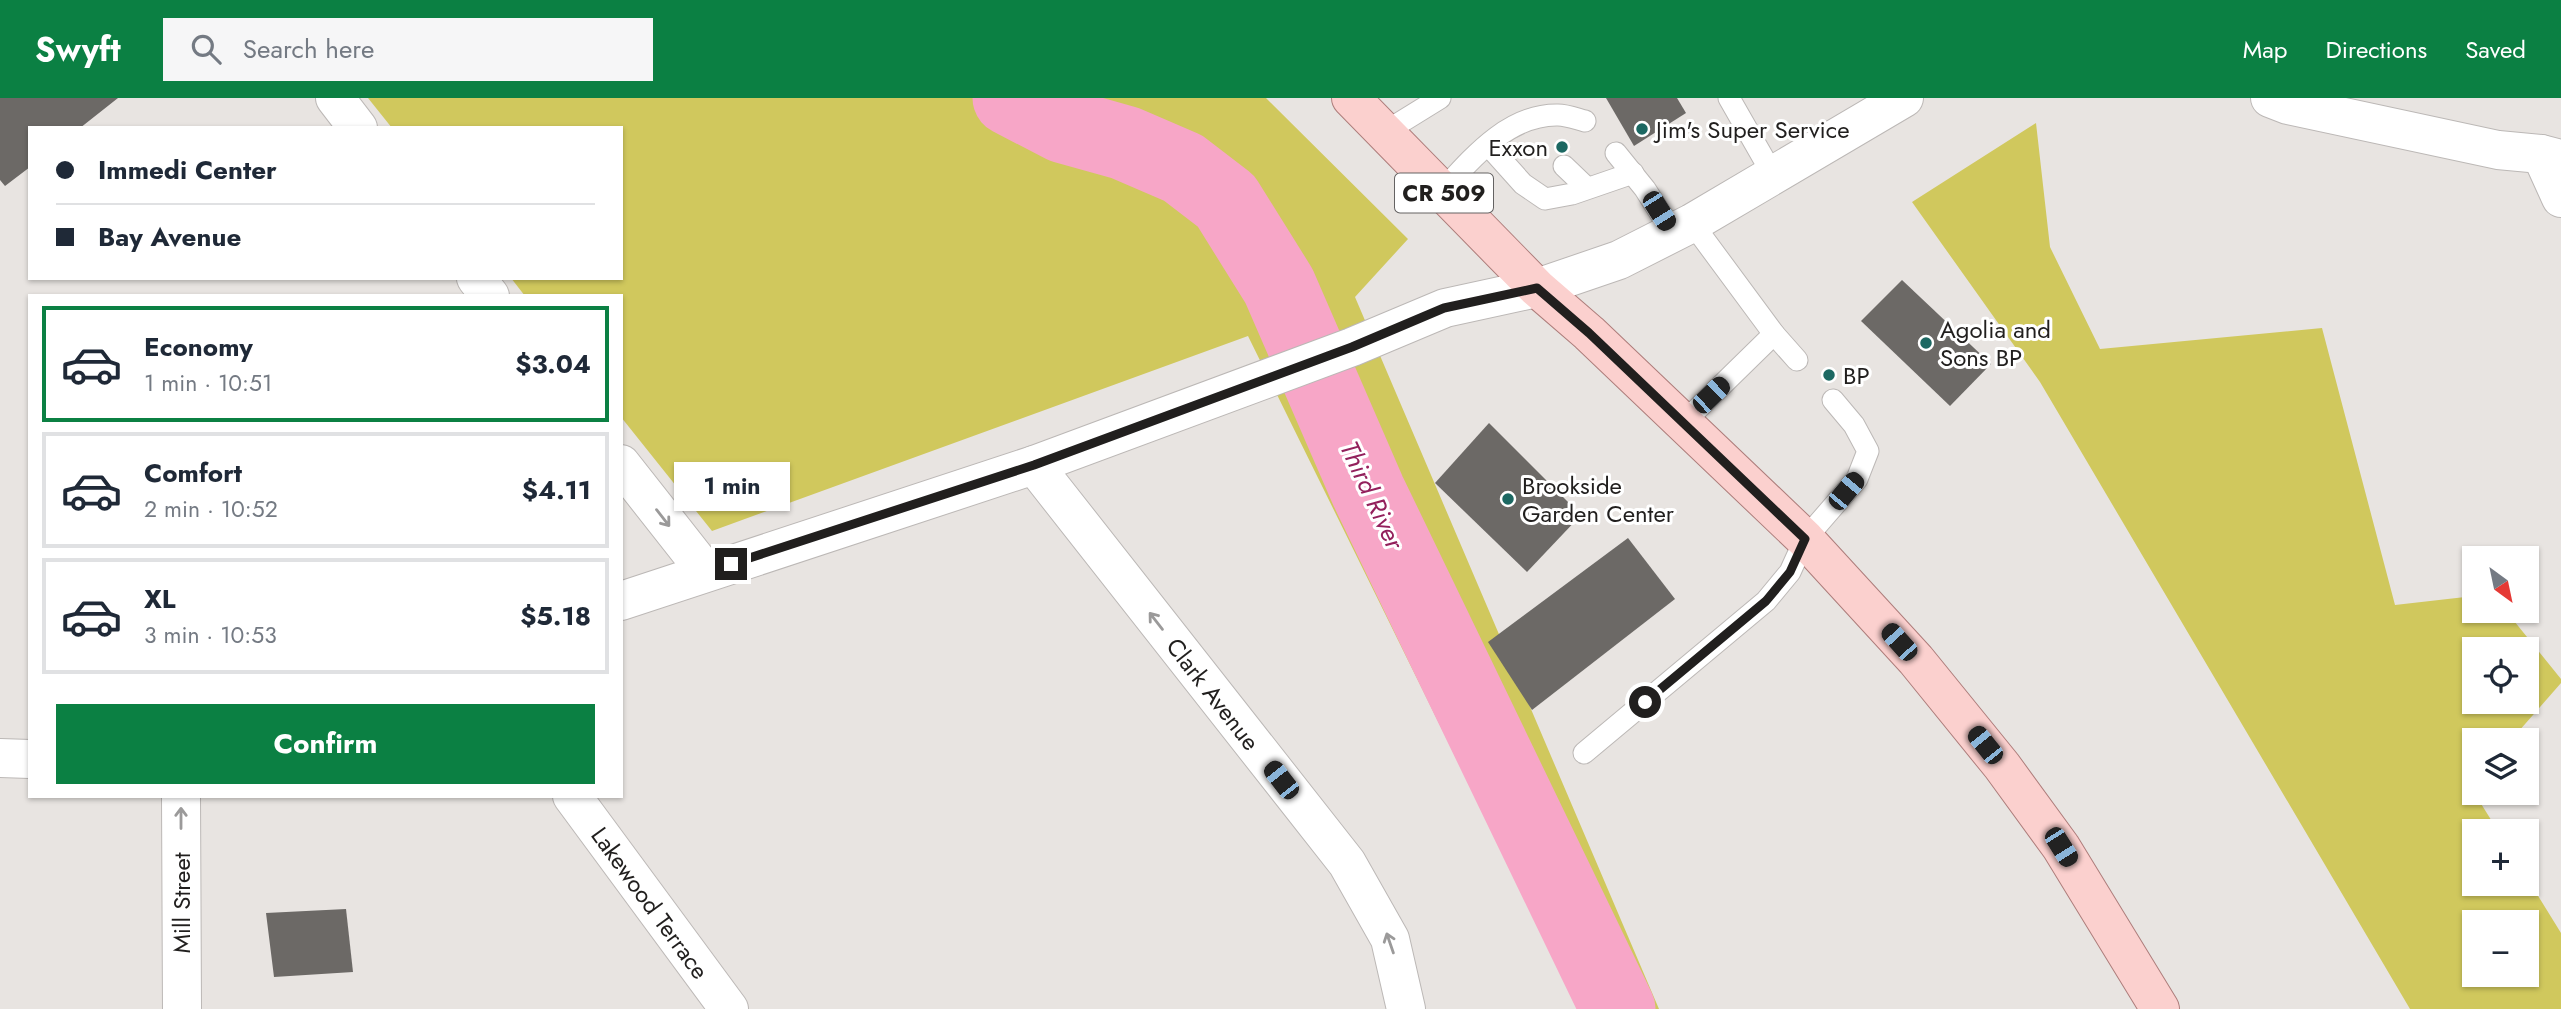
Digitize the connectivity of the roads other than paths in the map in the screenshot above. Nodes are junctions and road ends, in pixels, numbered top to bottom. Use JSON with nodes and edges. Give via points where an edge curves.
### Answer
{"nodes":[{"id":1,"x":335,"y":98,"type":"edge"},
{"id":2,"x":1351,"y":98,"type":"edge"},
{"id":3,"x":1440,"y":98,"type":"edge"},
{"id":4,"x":1729,"y":98,"type":"edge"},
{"id":5,"x":1904,"y":98,"type":"edge"},
{"id":6,"x":2270,"y":98,"type":"edge"},
{"id":7,"x":1585,"y":121,"type":"dead end"},
{"id":8,"x":357,"y":126,"type":"edge"},
{"id":9,"x":1385,"y":132,"type":"junction"},
{"id":10,"x":1488,"y":145,"type":"junction"},
{"id":11,"x":1616,"y":153,"type":"dead end"},
{"id":12,"x":2551,"y":157,"type":"edge"},
{"id":13,"x":1564,"y":166,"type":"dead end"},
{"id":14,"x":1633,"y":173,"type":"junction"},
{"id":15,"x":1773,"y":175,"type":"junction"},
{"id":16,"x":1587,"y":188,"type":"junction"},
{"id":17,"x":1442,"y":191,"type":"junction"},
{"id":18,"x":2561,"y":198,"type":"edge"},
{"id":19,"x":1682,"y":228,"type":"junction"},
{"id":20,"x":478,"y":280,"type":"edge"},
{"id":21,"x":1537,"y":288,"type":"junction"},
{"id":22,"x":488,"y":294,"type":"edge"},
{"id":23,"x":1774,"y":334,"type":"junction"},
{"id":24,"x":1797,"y":360,"type":"dead end"},
{"id":25,"x":1833,"y":400,"type":"dead end"},
{"id":26,"x":1683,"y":423,"type":"junction"},
{"id":27,"x":1034,"y":465,"type":"junction"},
{"id":28,"x":623,"y":467,"type":"edge"},
{"id":29,"x":1805,"y":539,"type":"junction"},
{"id":30,"x":706,"y":572,"type":"junction"},
{"id":31,"x":623,"y":600,"type":"edge"},
{"id":32,"x":1584,"y":753,"type":"dead end"},
{"id":33,"x":0,"y":758,"type":"edge"},
{"id":34,"x":28,"y":760,"type":"edge"},
{"id":35,"x":181,"y":798,"type":"edge"},
{"id":36,"x":573,"y":798,"type":"edge"},
{"id":37,"x":182,"y":1009,"type":"edge"},
{"id":38,"x":729,"y":1009,"type":"edge"},
{"id":39,"x":1406,"y":1009,"type":"edge"},
{"id":40,"x":2160,"y":1009,"type":"edge"}],
"edges":[{"from":1,"to":8,"type":"street"},
{"from":2,"to":9,"type":"main road","number":"CR 509"},
{"from":3,"to":9,"type":"lane"},
{"from":4,"to":15,"type":"lane"},
{"from":5,"to":15,"type":"street"},
{"from":6,"to":12,"type":"street","via":[[2498,150]]},
{"from":7,"to":10,"type":"lane","via":[[1560,115]]},
{"from":9,"to":17,"type":"main road","number":"CR 509"},
{"from":10,"to":16,"type":"lane","via":[[1523,184],[1545,199]]},
{"from":10,"to":17,"type":"lane"},
{"from":11,"to":14,"type":"lane"},
{"from":12,"to":18,"type":"street"},
{"from":13,"to":16,"type":"lane"},
{"from":14,"to":16,"type":"lane"},
{"from":14,"to":19,"type":"lane"},
{"from":15,"to":19,"type":"street"},
{"from":17,"to":21,"type":"main road","number":"CR 509"},
{"from":19,"to":21,"type":"street","via":[[1619,261]]},
{"from":19,"to":23,"type":"lane"},
{"from":20,"to":22,"type":"street"},
{"from":21,"to":26,"type":"main road","number":"CR 509"},
{"from":21,"to":27,"type":"street","via":[[1444,308],[1352,347]]},
{"from":23,"to":24,"type":"lane"},
{"from":23,"to":26,"type":"lane"},
{"from":25,"to":29,"type":"lane","via":[[1868,451],[1857,478]]},
{"from":26,"to":29,"type":"main road","number":"CR 509"},
{"from":27,"to":30,"type":"street"},
{"from":39,"to":27,"type":"street","name":"Clark Avenue","one_way":true,"via":[[1390,939],[1347,863]]},
{"from":28,"to":30,"type":"street","one_way":true},
{"from":29,"to":32,"type":"lane","via":[[1790,572],[1766,601]]},
{"from":29,"to":40,"type":"main road","number":"CR 509","via":[[1916,660],[2002,766],[2061,847]]},
{"from":30,"to":31,"type":"street"},
{"from":33,"to":34,"type":"street"},
{"from":37,"to":35,"type":"street","name":"Mill Street","one_way":true},
{"from":36,"to":38,"type":"street","name":"Lakewood Terrace"}]}
